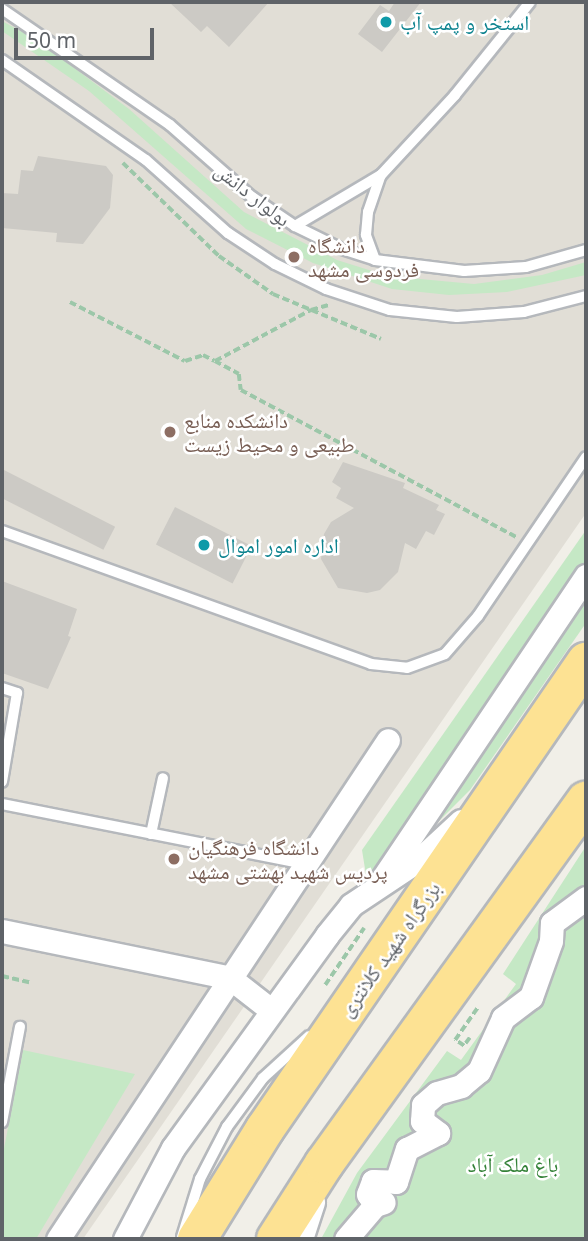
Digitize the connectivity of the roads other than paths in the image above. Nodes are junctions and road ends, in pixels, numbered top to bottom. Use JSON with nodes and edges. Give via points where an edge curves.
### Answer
{"nodes":[{"id":1,"x":530,"y":2,"type":"edge"},
{"id":2,"x":2,"y":9,"type":"edge"},
{"id":3,"x":2,"y":60,"type":"edge"},
{"id":4,"x":381,"y":175,"type":"junction"},
{"id":5,"x":295,"y":226,"type":"junction"},
{"id":6,"x":586,"y":250,"type":"edge"},
{"id":7,"x":375,"y":260,"type":"junction"},
{"id":8,"x":586,"y":296,"type":"edge"},
{"id":9,"x":586,"y":457,"type":"edge"},
{"id":10,"x":2,"y":531,"type":"edge"},
{"id":11,"x":586,"y":576,"type":"edge"},
{"id":12,"x":586,"y":662,"type":"edge"},
{"id":13,"x":2,"y":688,"type":"edge"},
{"id":14,"x":388,"y":740,"type":"dead end"},
{"id":15,"x":163,"y":778,"type":"dead end"},
{"id":16,"x":507,"y":778,"type":"junction"},
{"id":17,"x":2,"y":782,"type":"edge"},
{"id":18,"x":586,"y":801,"type":"edge"},
{"id":19,"x":2,"y":804,"type":"edge"},
{"id":20,"x":151,"y":834,"type":"junction"},
{"id":21,"x":305,"y":864,"type":"junction"},
{"id":22,"x":379,"y":884,"type":"junction"},
{"id":23,"x":586,"y":898,"type":"edge"},
{"id":24,"x":2,"y":931,"type":"edge"},
{"id":25,"x":230,"y":978,"type":"junction"},
{"id":26,"x":363,"y":987,"type":"junction"},
{"id":27,"x":271,"y":1010,"type":"junction"},
{"id":28,"x":20,"y":1027,"type":"dead end"},
{"id":29,"x":2,"y":1122,"type":"edge"},
{"id":30,"x":324,"y":1164,"type":"junction"},
{"id":31,"x":58,"y":1239,"type":"edge"},
{"id":32,"x":125,"y":1239,"type":"edge"},
{"id":33,"x":181,"y":1239,"type":"edge"},
{"id":34,"x":197,"y":1239,"type":"edge"},
{"id":35,"x":276,"y":1239,"type":"edge"},
{"id":36,"x":301,"y":1239,"type":"edge"},
{"id":37,"x":346,"y":1239,"type":"edge"}],
"edges":[{"from":1,"to":4,"type":"lane","via":[[455,95]]},
{"from":2,"to":5,"type":"lane","name":"بولوار دانش","via":[[170,125],[252,197]]},
{"from":3,"to":8,"type":"lane","name":"بولوار دانش","via":[[146,160],[256,251],[326,289],[390,310],[457,317],[524,312]]},
{"from":4,"to":5,"type":"lane"},
{"from":4,"to":7,"type":"lane","via":[[368,212],[366,235]]},
{"from":5,"to":7,"type":"lane","name":"بولوار دانش"},
{"from":6,"to":7,"type":"lane","name":"بولوار دانش","via":[[526,267],[464,271]]},
{"from":9,"to":10,"type":"lane","via":[[478,616],[445,654],[407,668],[371,664]]},
{"from":11,"to":22,"type":"street"},
{"from":12,"to":16,"type":"highway","name":"بزرگراه شهید کلانتری"},
{"from":13,"to":17,"type":"lane","via":[[17,693]]},
{"from":14,"to":21,"type":"street"},
{"from":15,"to":20,"type":"lane"},
{"from":16,"to":22,"type":"street","via":[[420,859]]},
{"from":16,"to":26,"type":"highway","name":"بزرگراه شهید کلانتری"},
{"from":18,"to":30,"type":"highway"},
{"from":19,"to":20,"type":"lane"},
{"from":20,"to":21,"type":"lane"},
{"from":21,"to":25,"type":"street"},
{"from":22,"to":27,"type":"street","via":[[351,905]]},
{"from":23,"to":37,"type":"street","via":[[552,923],[551,941],[531,997],[503,1018],[479,1071],[461,1087],[438,1093],[423,1105],[422,1121],[438,1133],[407,1149],[396,1182],[373,1181],[368,1194],[379,1203]]},
{"from":24,"to":25,"type":"street"},
{"from":25,"to":27,"type":"street"},
{"from":25,"to":31,"type":"street"},
{"from":26,"to":33,"type":"lane","via":[[263,1078],[227,1127],[200,1179]]},
{"from":26,"to":34,"type":"highway","name":"بزرگراه شهید کلانتری","via":[[265,1129]]},
{"from":27,"to":32,"type":"street","via":[[173,1148]]},
{"from":28,"to":29,"type":"lane"},
{"from":30,"to":35,"type":"highway"},
{"from":30,"to":36,"type":"street"}]}
